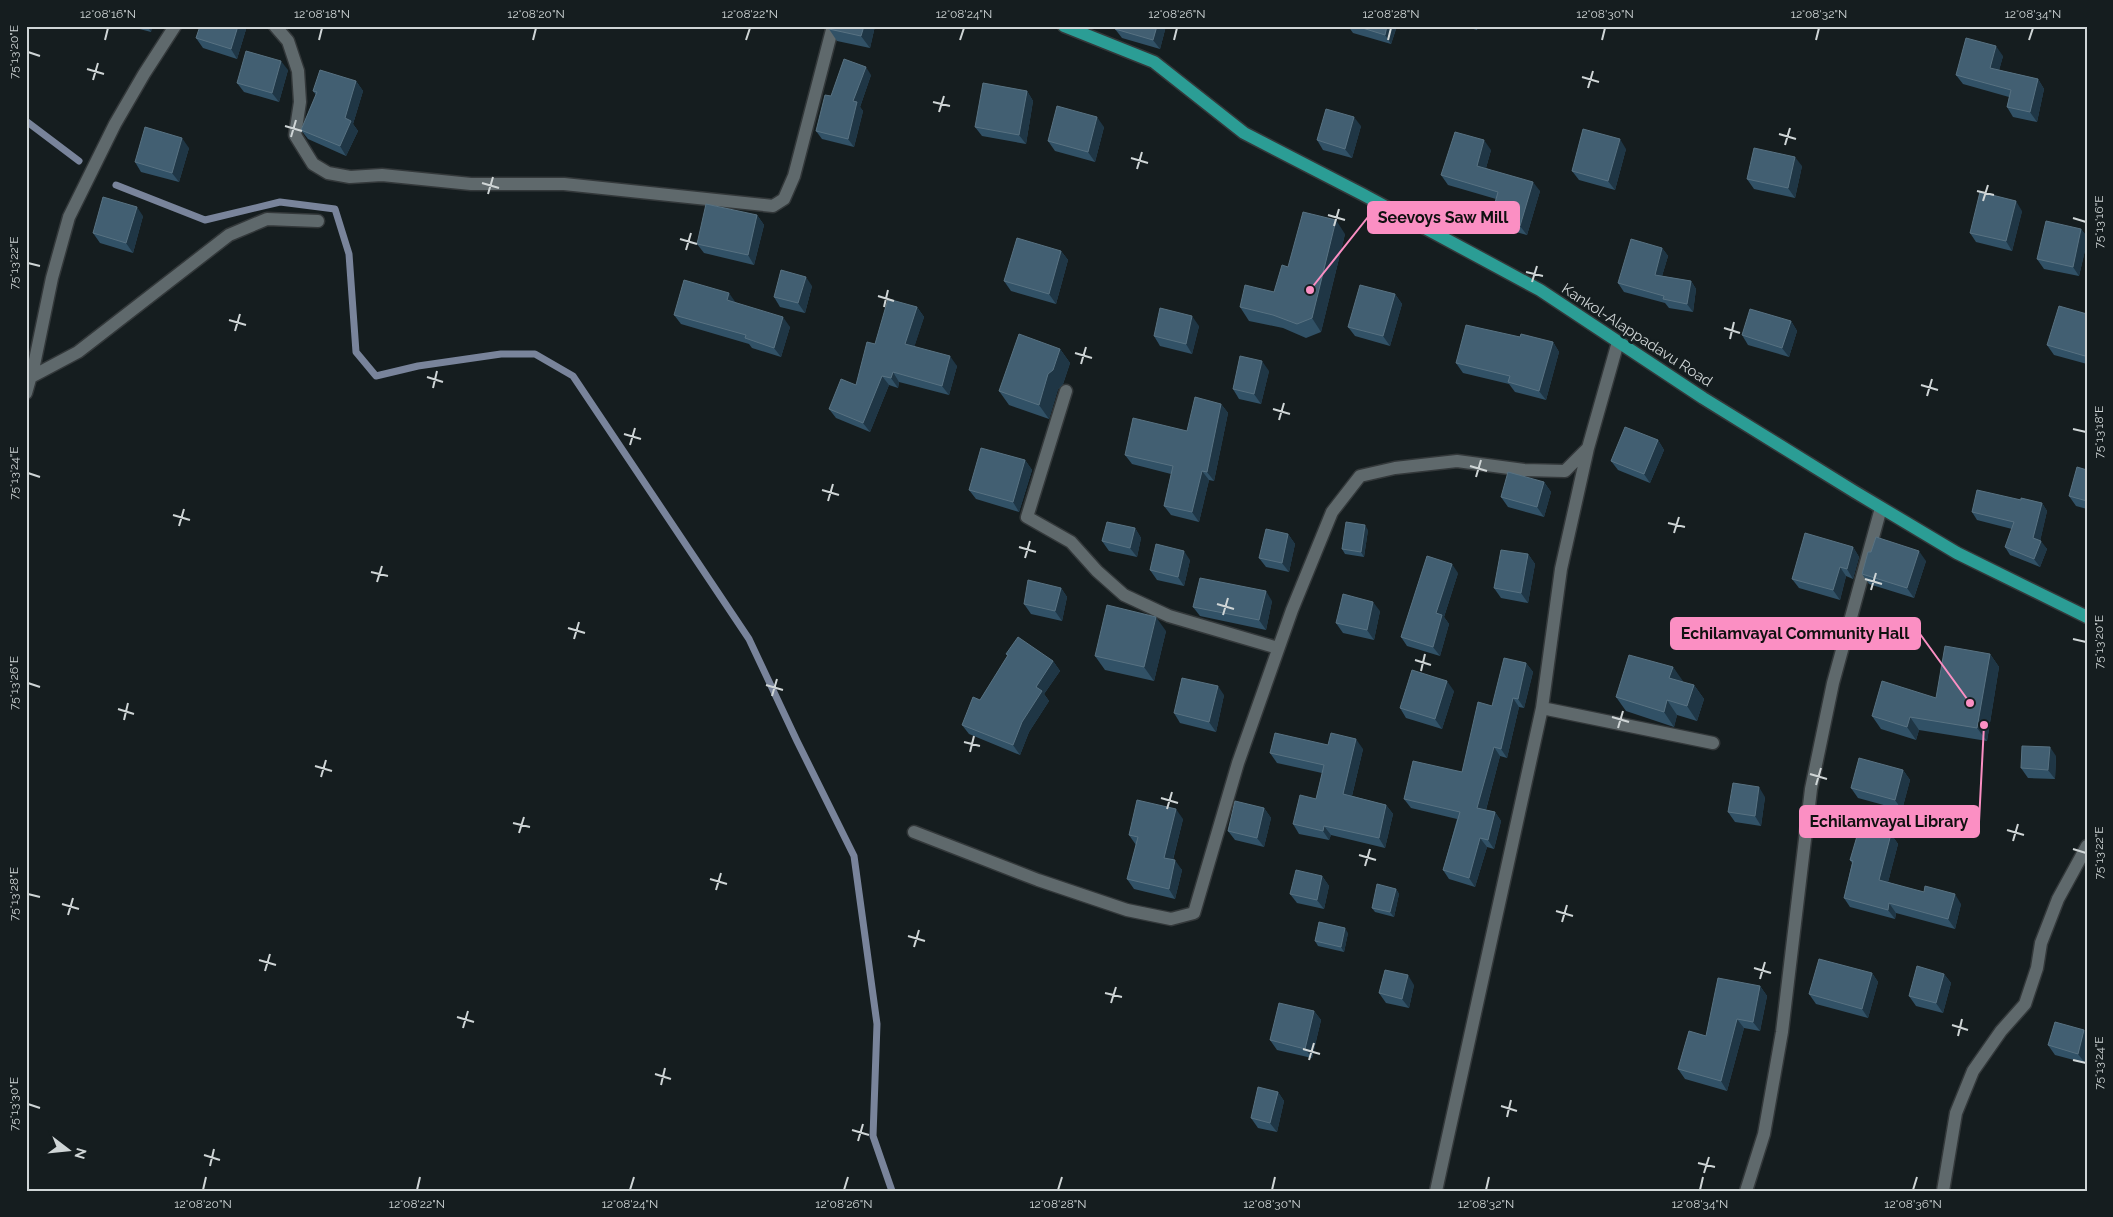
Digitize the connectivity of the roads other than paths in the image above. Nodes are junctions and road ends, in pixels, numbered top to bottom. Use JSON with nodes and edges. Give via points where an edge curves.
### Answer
{"nodes":[{"id":1,"x":175,"y":26,"type":"edge"},
{"id":2,"x":275,"y":26,"type":"edge"},
{"id":3,"x":833,"y":26,"type":"edge"},
{"id":4,"x":1064,"y":26,"type":"edge"},
{"id":5,"x":318,"y":221,"type":"dead end"},
{"id":6,"x":1618,"y":342,"type":"junction"},
{"id":7,"x":31,"y":377,"type":"junction"},
{"id":8,"x":1066,"y":391,"type":"dead end"},
{"id":9,"x":26,"y":393,"type":"edge"},
{"id":10,"x":1588,"y":448,"type":"junction"},
{"id":11,"x":1882,"y":508,"type":"junction"},
{"id":12,"x":2087,"y":617,"type":"edge"},
{"id":13,"x":1278,"y":648,"type":"junction"},
{"id":14,"x":1542,"y":708,"type":"junction"},
{"id":15,"x":1713,"y":743,"type":"dead end"},
{"id":16,"x":914,"y":832,"type":"dead end"},
{"id":17,"x":2087,"y":846,"type":"edge"},
{"id":18,"x":1436,"y":1191,"type":"edge"},
{"id":19,"x":1746,"y":1191,"type":"edge"},
{"id":20,"x":1942,"y":1191,"type":"edge"}],
"edges":[{"from":1,"to":7,"type":"street","via":[[115,124],[69,217]]},
{"from":2,"to":3,"type":"street","via":[[288,40],[298,71],[300,102],[295,135],[313,164],[328,173],[471,184],[564,184],[773,206],[784,199],[794,176]]},
{"from":4,"to":6,"type":"main road","name":"Kankol-Alappadavu Road","via":[[1154,62],[1244,133],[1540,290]]},
{"from":5,"to":7,"type":"street","via":[[268,219],[229,235],[78,352]]},
{"from":6,"to":10,"type":"street"},
{"from":6,"to":11,"type":"main road","name":"Kankol-Alappadavu Road"},
{"from":7,"to":9,"type":"street"},
{"from":8,"to":13,"type":"street","via":[[1027,517],[1071,542],[1096,571],[1124,595],[1169,616]]},
{"from":10,"to":13,"type":"street","via":[[1565,471],[1524,470],[1457,461],[1395,468],[1360,476],[1332,512]]},
{"from":10,"to":14,"type":"street","via":[[1561,569]]},
{"from":11,"to":12,"type":"main road","name":"Kankol-Alappadavu Road","via":[[1957,553]]},
{"from":11,"to":19,"type":"street","via":[[1833,683],[1811,789],[1782,1032],[1764,1134]]},
{"from":13,"to":16,"type":"street","via":[[1238,763],[1194,913],[1171,919],[1127,910]]},
{"from":14,"to":15,"type":"street"},
{"from":14,"to":18,"type":"street"},
{"from":17,"to":20,"type":"street","via":[[2058,899],[2025,1004],[1973,1071],[1956,1113]]}]}
